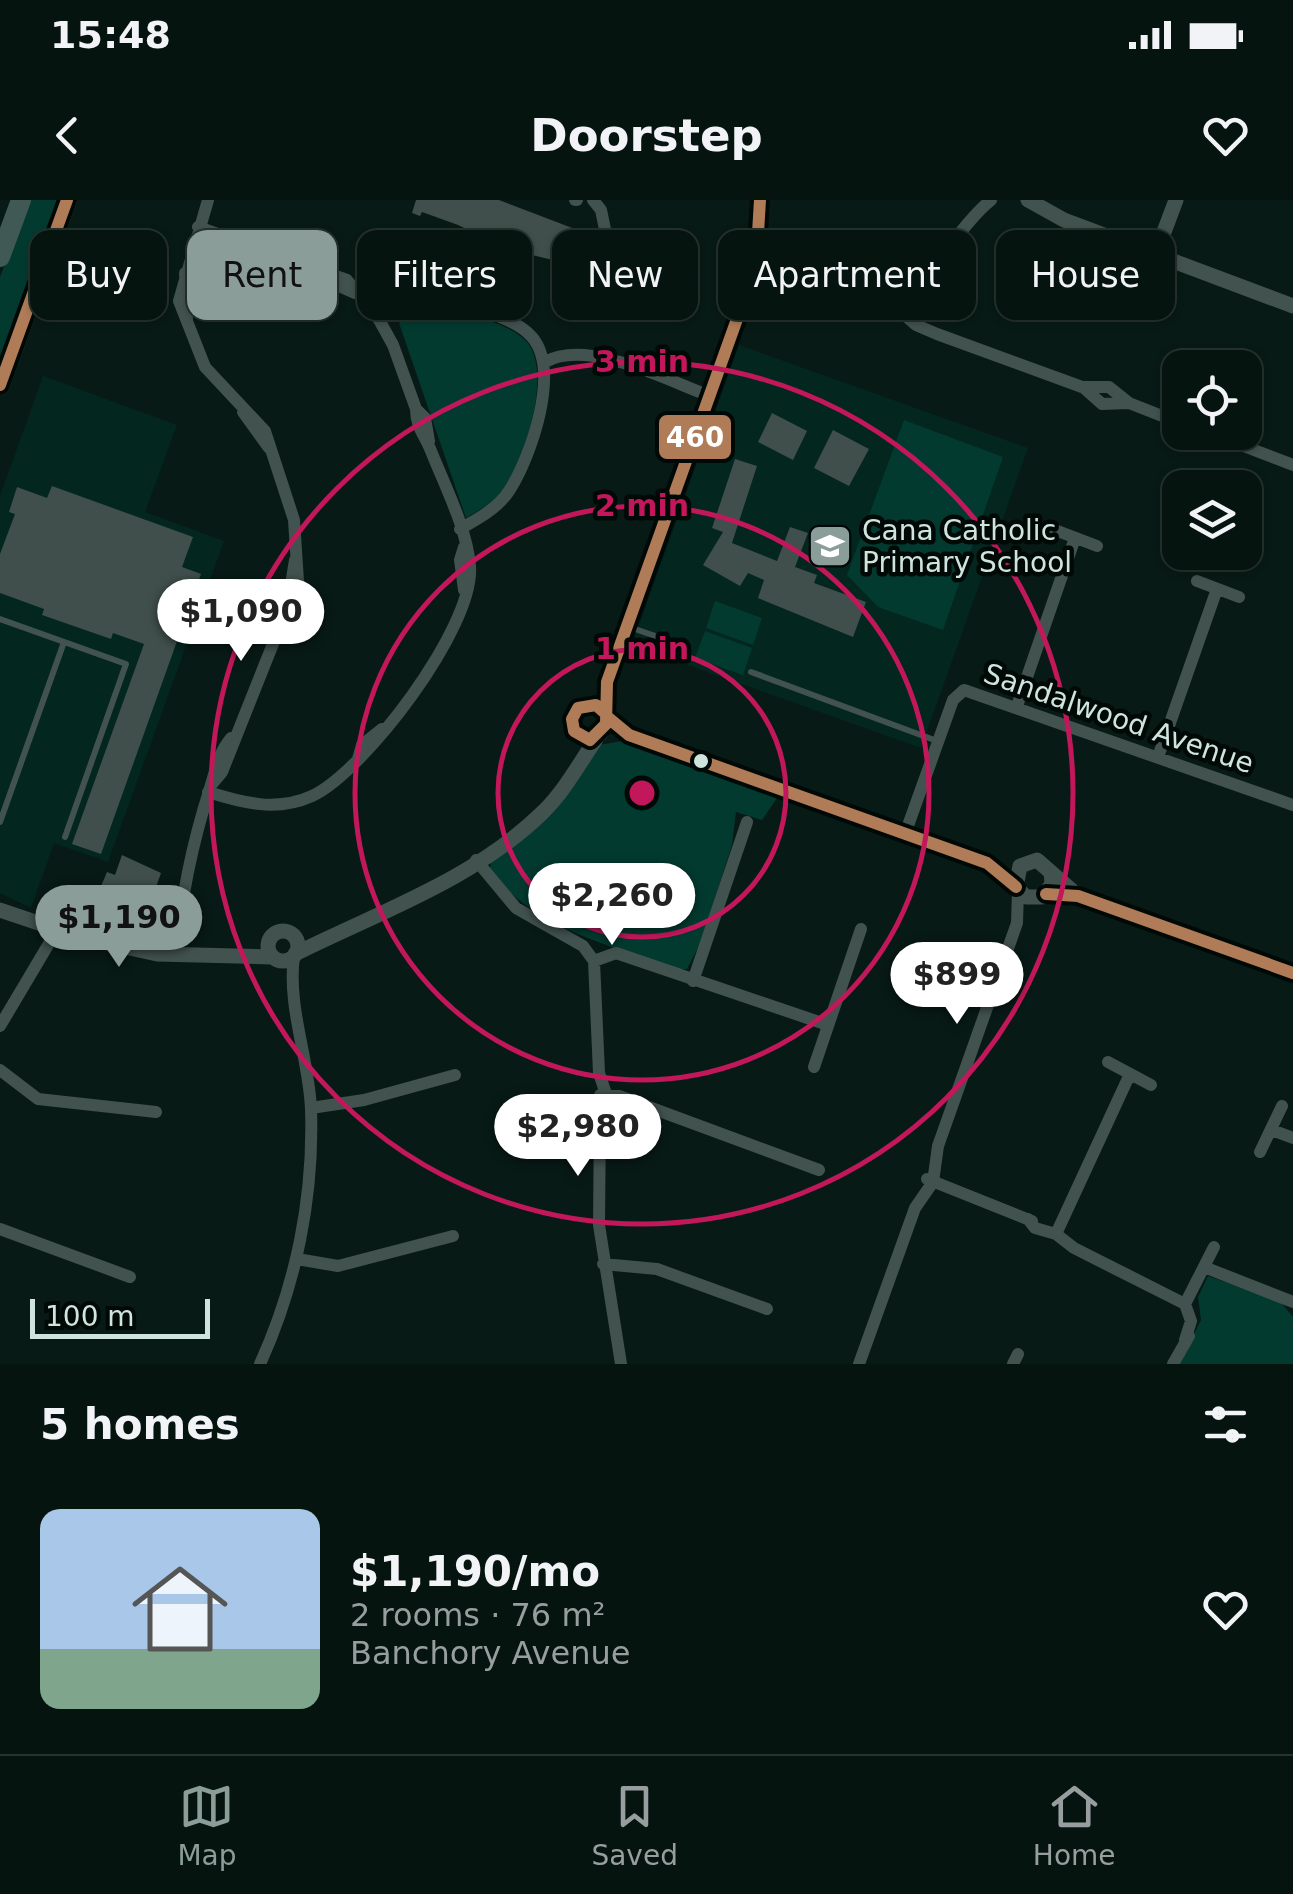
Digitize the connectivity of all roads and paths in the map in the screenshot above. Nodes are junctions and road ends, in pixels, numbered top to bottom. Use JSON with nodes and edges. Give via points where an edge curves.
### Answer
{"nodes":[{"id":1,"x":21,"y":200,"type":"edge"},
{"id":2,"x":67,"y":200,"type":"edge"},
{"id":3,"x":208,"y":200,"type":"edge"},
{"id":4,"x":593,"y":200,"type":"edge"},
{"id":5,"x":760,"y":200,"type":"edge"},
{"id":6,"x":979,"y":200,"type":"edge"},
{"id":7,"x":991,"y":200,"type":"edge"},
{"id":8,"x":1032,"y":200,"type":"edge"},
{"id":9,"x":1176,"y":200,"type":"edge"},
{"id":10,"x":972,"y":216,"type":"junction"},
{"id":11,"x":198,"y":227,"type":"junction"},
{"id":12,"x":605,"y":230,"type":"edge"},
{"id":13,"x":758,"y":230,"type":"edge"},
{"id":14,"x":960,"y":230,"type":"edge"},
{"id":15,"x":1089,"y":230,"type":"edge"},
{"id":16,"x":1165,"y":230,"type":"edge"},
{"id":17,"x":0,"y":257,"type":"edge"},
{"id":18,"x":1175,"y":263,"type":"edge"},
{"id":19,"x":1293,"y":306,"type":"edge"},
{"id":20,"x":496,"y":320,"type":"edge"},
{"id":21,"x":737,"y":320,"type":"edge"},
{"id":22,"x":913,"y":320,"type":"edge"},
{"id":23,"x":545,"y":362,"type":"junction"},
{"id":24,"x":0,"y":384,"type":"edge"},
{"id":25,"x":710,"y":396,"type":"junction"},
{"id":26,"x":1162,"y":416,"type":"edge"},
{"id":27,"x":1255,"y":450,"type":"edge"},
{"id":28,"x":1293,"y":464,"type":"edge"},
{"id":29,"x":460,"y":530,"type":"junction"},
{"id":30,"x":1054,"y":530,"type":"dead end"},
{"id":31,"x":1075,"y":538,"type":"junction"},
{"id":32,"x":1097,"y":546,"type":"dead end"},
{"id":33,"x":1197,"y":582,"type":"dead end"},
{"id":34,"x":1218,"y":589,"type":"junction"},
{"id":35,"x":1239,"y":597,"type":"dead end"},
{"id":36,"x":0,"y":619,"type":"edge"},
{"id":37,"x":627,"y":627,"type":"junction"},
{"id":38,"x":666,"y":640,"type":"dead end"},
{"id":39,"x":64,"y":642,"type":"junction"},
{"id":40,"x":751,"y":672,"type":"dead end"},
{"id":41,"x":608,"y":682,"type":"junction"},
{"id":42,"x":584,"y":705,"type":"junction"},
{"id":43,"x":1017,"y":706,"type":"junction"},
{"id":44,"x":606,"y":715,"type":"junction"},
{"id":45,"x":574,"y":731,"type":"junction"},
{"id":46,"x":628,"y":735,"type":"junction"},
{"id":47,"x":598,"y":737,"type":"junction"},
{"id":48,"x":938,"y":741,"type":"junction"},
{"id":49,"x":1158,"y":757,"type":"junction"},
{"id":50,"x":574,"y":772,"type":"junction"},
{"id":51,"x":210,"y":789,"type":"junction"},
{"id":52,"x":1293,"y":805,"type":"edge"},
{"id":53,"x":0,"y":822,"type":"edge"},
{"id":54,"x":749,"y":823,"type":"dead end"},
{"id":55,"x":904,"y":834,"type":"junction"},
{"id":56,"x":64,"y":836,"type":"dead end"},
{"id":57,"x":476,"y":860,"type":"junction"},
{"id":58,"x":1024,"y":862,"type":"junction"},
{"id":59,"x":987,"y":864,"type":"junction"},
{"id":60,"x":1051,"y":872,"type":"junction"},
{"id":61,"x":1017,"y":889,"type":"junction"},
{"id":62,"x":1044,"y":896,"type":"junction"},
{"id":63,"x":1078,"y":896,"type":"junction"},
{"id":64,"x":4,"y":910,"type":"edge"},
{"id":65,"x":1017,"y":923,"type":"junction"},
{"id":66,"x":52,"y":928,"type":"junction"},
{"id":67,"x":861,"y":930,"type":"dead end"},
{"id":68,"x":293,"y":934,"type":"junction"},
{"id":69,"x":332,"y":936,"type":"junction"},
{"id":70,"x":270,"y":938,"type":"junction"},
{"id":71,"x":238,"y":954,"type":"junction"},
{"id":72,"x":176,"y":956,"type":"junction"},
{"id":73,"x":286,"y":957,"type":"junction"},
{"id":74,"x":598,"y":960,"type":"junction"},
{"id":75,"x":1293,"y":973,"type":"edge"},
{"id":76,"x":694,"y":981,"type":"junction"},
{"id":77,"x":828,"y":1025,"type":"junction"},
{"id":78,"x":0,"y":1026,"type":"edge"},
{"id":79,"x":1108,"y":1062,"type":"dead end"},
{"id":80,"x":814,"y":1067,"type":"dead end"},
{"id":81,"x":0,"y":1070,"type":"edge"},
{"id":82,"x":1130,"y":1074,"type":"junction"},
{"id":83,"x":455,"y":1075,"type":"dead end"},
{"id":84,"x":1151,"y":1085,"type":"dead end"},
{"id":85,"x":603,"y":1096,"type":"junction"},
{"id":86,"x":1282,"y":1106,"type":"dead end"},
{"id":87,"x":311,"y":1108,"type":"junction"},
{"id":88,"x":156,"y":1112,"type":"dead end"},
{"id":89,"x":1272,"y":1130,"type":"junction"},
{"id":90,"x":1293,"y":1138,"type":"edge"},
{"id":91,"x":1260,"y":1152,"type":"dead end"},
{"id":92,"x":819,"y":1170,"type":"dead end"},
{"id":93,"x":930,"y":1181,"type":"junction"},
{"id":94,"x":0,"y":1229,"type":"edge"},
{"id":95,"x":1058,"y":1232,"type":"junction"},
{"id":96,"x":452,"y":1236,"type":"dead end"},
{"id":97,"x":1214,"y":1247,"type":"dead end"},
{"id":98,"x":297,"y":1259,"type":"junction"},
{"id":99,"x":606,"y":1264,"type":"junction"},
{"id":100,"x":1204,"y":1267,"type":"junction"},
{"id":101,"x":130,"y":1276,"type":"dead end"},
{"id":102,"x":1187,"y":1300,"type":"junction"},
{"id":103,"x":1293,"y":1302,"type":"edge"},
{"id":104,"x":767,"y":1309,"type":"dead end"},
{"id":105,"x":260,"y":1364,"type":"edge"},
{"id":106,"x":622,"y":1364,"type":"edge"},
{"id":107,"x":859,"y":1364,"type":"edge"},
{"id":108,"x":1173,"y":1364,"type":"edge"}],
"edges":[{"from":1,"to":17,"type":"highway"},
{"from":2,"to":24,"type":"highway"},
{"from":3,"to":11,"type":"street"},
{"from":4,"to":12,"type":"street"},
{"from":5,"to":13,"type":"street"},
{"from":6,"to":10,"type":"street"},
{"from":7,"to":10,"type":"street"},
{"from":8,"to":15,"type":"street"},
{"from":9,"to":16,"type":"street"},
{"from":10,"to":14,"type":"street"},
{"from":11,"to":29,"type":"street","via":[[321,272],[377,316],[424,418]]},
{"from":11,"to":51,"type":"street","via":[[186,273],[187,320],[205,367],[265,431],[288,493],[295,558],[287,611]]},
{"from":18,"to":19,"type":"street"},
{"from":20,"to":23,"type":"street","via":[[528,333]]},
{"from":21,"to":25,"type":"street"},
{"from":22,"to":26,"type":"street","via":[[1082,386],[1109,386],[1129,404]]},
{"from":23,"to":25,"type":"street","via":[[559,354],[592,354]]},
{"from":23,"to":29,"type":"street","via":[[543,402],[511,488]]},
{"from":25,"to":37,"type":"street"},
{"from":27,"to":28,"type":"street"},
{"from":29,"to":51,"type":"street","via":[[464,592],[447,644],[362,745],[358,759],[332,784],[290,803],[248,804]]},
{"from":30,"to":31,"type":"street"},
{"from":31,"to":32,"type":"street"},
{"from":31,"to":43,"type":"street"},
{"from":33,"to":34,"type":"street"},
{"from":34,"to":35,"type":"street"},
{"from":34,"to":49,"type":"street"},
{"from":36,"to":39,"type":"lane"},
{"from":37,"to":38,"type":"lane"},
{"from":37,"to":41,"type":"street"},
{"from":39,"to":53,"type":"lane"},
{"from":39,"to":56,"type":"lane","via":[[126,664]]},
{"from":40,"to":48,"type":"lane"},
{"from":41,"to":42,"type":"street"},
{"from":41,"to":44,"type":"street"},
{"from":42,"to":44,"type":"street"},
{"from":42,"to":45,"type":"street","via":[[572,718]]},
{"from":43,"to":48,"type":"street","name":"Sandalwood Avenue","via":[[960,692]]},
{"from":43,"to":49,"type":"street","name":"Sandalwood Avenue"},
{"from":44,"to":46,"type":"street"},
{"from":44,"to":47,"type":"street"},
{"from":45,"to":47,"type":"street","via":[[584,739]]},
{"from":45,"to":50,"type":"street"},
{"from":46,"to":47,"type":"street"},
{"from":46,"to":55,"type":"street"},
{"from":47,"to":50,"type":"street"},
{"from":48,"to":55,"type":"street","name":"Sandalwood Avenue"},
{"from":49,"to":52,"type":"street","name":"Sandalwood Avenue"},
{"from":50,"to":57,"type":"street","via":[[540,815]]},
{"from":51,"to":72,"type":"street","via":[[187,858]]},
{"from":54,"to":76,"type":"street"},
{"from":55,"to":59,"type":"street"},
{"from":57,"to":69,"type":"street","via":[[388,914]]},
{"from":57,"to":74,"type":"street","via":[[516,908]]},
{"from":58,"to":59,"type":"street"},
{"from":58,"to":60,"type":"street","via":[[1042,862]]},
{"from":58,"to":61,"type":"street","via":[[1016,870]]},
{"from":59,"to":61,"type":"street"},
{"from":60,"to":62,"type":"street"},
{"from":60,"to":63,"type":"street"},
{"from":61,"to":62,"type":"street","via":[[1026,898]]},
{"from":61,"to":65,"type":"street"},
{"from":62,"to":63,"type":"street"},
{"from":62,"to":65,"type":"street"},
{"from":63,"to":75,"type":"street"},
{"from":64,"to":66,"type":"street"},
{"from":65,"to":93,"type":"street","via":[[927,1165]]},
{"from":66,"to":72,"type":"street"},
{"from":66,"to":78,"type":"street"},
{"from":67,"to":77,"type":"street"},
{"from":68,"to":69,"type":"street"},
{"from":68,"to":70,"type":"street","via":[[280,930]]},
{"from":68,"to":73,"type":"street","via":[[298,946]]},
{"from":69,"to":73,"type":"street"},
{"from":70,"to":71,"type":"street"},
{"from":70,"to":73,"type":"street"},
{"from":71,"to":72,"type":"street"},
{"from":71,"to":73,"type":"street"},
{"from":73,"to":87,"type":"street"},
{"from":74,"to":76,"type":"street","via":[[626,956]]},
{"from":74,"to":85,"type":"street","via":[[594,1074]]},
{"from":76,"to":77,"type":"street"},
{"from":77,"to":80,"type":"street"},
{"from":79,"to":82,"type":"street"},
{"from":81,"to":88,"type":"street","via":[[38,1099]]},
{"from":82,"to":84,"type":"street"},
{"from":82,"to":95,"type":"street"},
{"from":83,"to":87,"type":"street"},
{"from":85,"to":92,"type":"street"},
{"from":85,"to":99,"type":"street","via":[[594,1120],[595,1247]]},
{"from":86,"to":89,"type":"street"},
{"from":87,"to":98,"type":"street"},
{"from":89,"to":90,"type":"street"},
{"from":89,"to":91,"type":"street"},
{"from":93,"to":95,"type":"street"},
{"from":93,"to":107,"type":"street","via":[[918,1190]]},
{"from":94,"to":101,"type":"street"},
{"from":95,"to":102,"type":"street"},
{"from":96,"to":98,"type":"street","via":[[338,1266]]},
{"from":97,"to":100,"type":"street"},
{"from":98,"to":105,"type":"street"},
{"from":99,"to":104,"type":"street","via":[[657,1269]]},
{"from":99,"to":106,"type":"street","via":[[600,1281]]},
{"from":100,"to":102,"type":"street"},
{"from":100,"to":103,"type":"street"},
{"from":102,"to":108,"type":"street","via":[[1191,1321]]}]}
